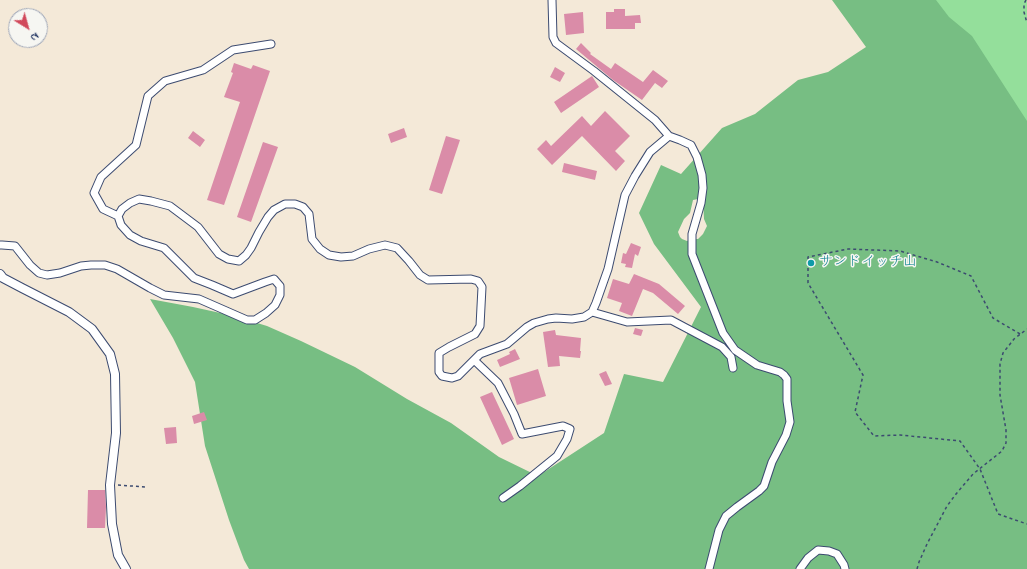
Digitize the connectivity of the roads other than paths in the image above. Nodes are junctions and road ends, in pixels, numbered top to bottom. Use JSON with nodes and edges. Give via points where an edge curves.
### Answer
{"nodes":[{"id":1,"x":552,"y":0,"type":"edge"},
{"id":2,"x":271,"y":44,"type":"dead end"},
{"id":3,"x":669,"y":136,"type":"junction"},
{"id":4,"x":118,"y":216,"type":"junction"},
{"id":5,"x":0,"y":245,"type":"edge"},
{"id":6,"x":0,"y":274,"type":"edge"},
{"id":7,"x":592,"y":312,"type":"junction"},
{"id":8,"x":474,"y":360,"type":"junction"},
{"id":9,"x":733,"y":368,"type":"dead end"},
{"id":10,"x":503,"y":498,"type":"dead end"},
{"id":11,"x":126,"y":569,"type":"edge"},
{"id":12,"x":709,"y":569,"type":"edge"},
{"id":13,"x":800,"y":569,"type":"edge"},
{"id":14,"x":845,"y":569,"type":"edge"}],
"edges":[{"from":1,"to":3,"type":"street","via":[[553,37],[556,43],[655,120]]},
{"from":2,"to":4,"type":"street","via":[[233,50],[203,70],[165,81],[148,96],[136,145],[101,178],[94,193],[103,209]]},
{"from":3,"to":7,"type":"street","via":[[650,152],[625,195],[608,269]]},
{"from":3,"to":12,"type":"street","via":[[692,145],[702,175],[703,188],[692,234],[692,254],[723,332],[735,350],[757,365],[784,374],[787,379],[790,422],[786,435],[772,462],[764,486],[726,516],[719,530]]},
{"from":4,"to":5,"type":"street","via":[[130,235],[164,248],[194,278],[233,294],[274,279],[280,286],[280,295],[266,313],[255,320],[247,320],[199,299],[164,295],[117,269],[104,266],[81,266],[47,275],[39,273],[15,246]]},
{"from":4,"to":8,"type":"street","via":[[122,209],[139,199],[170,206],[198,227],[219,254],[228,260],[239,261],[251,248],[274,210],[285,204],[303,207],[309,214],[312,239],[329,255],[353,256],[385,245],[397,248],[420,275],[428,280],[478,281],[482,287],[480,326],[475,334],[440,353],[438,372],[442,376],[452,378],[458,376]]},
{"from":6,"to":11,"type":"street","via":[[3,278],[69,312],[92,329],[110,354],[115,374],[116,433],[110,485],[112,524],[118,555]]},
{"from":7,"to":8,"type":"street","via":[[584,317],[556,318],[534,323],[507,344],[480,354]]},
{"from":7,"to":9,"type":"street","via":[[627,322],[671,320],[722,347],[731,357]]},
{"from":8,"to":10,"type":"street","via":[[498,383],[522,434],[563,426],[570,429],[557,456]]},
{"from":13,"to":14,"type":"street","via":[[818,550],[837,554]]}]}
